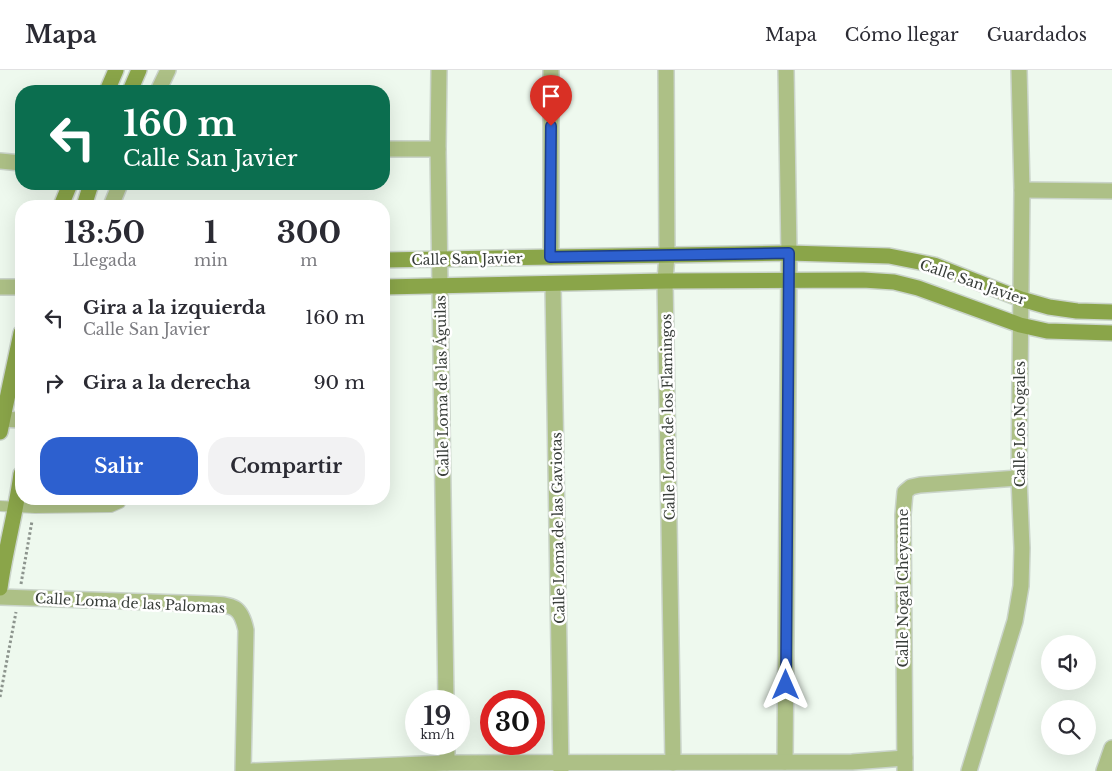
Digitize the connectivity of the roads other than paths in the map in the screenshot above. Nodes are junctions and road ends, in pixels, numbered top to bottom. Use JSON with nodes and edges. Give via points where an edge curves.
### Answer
{"nodes":[{"id":1,"x":116,"y":70,"type":"edge"},
{"id":2,"x":139,"y":70,"type":"edge"},
{"id":3,"x":168,"y":70,"type":"edge"},
{"id":4,"x":439,"y":70,"type":"edge"},
{"id":5,"x":551,"y":70,"type":"edge"},
{"id":6,"x":666,"y":70,"type":"edge"},
{"id":7,"x":786,"y":70,"type":"edge"},
{"id":8,"x":1019,"y":70,"type":"edge"},
{"id":9,"x":110,"y":85,"type":"edge"},
{"id":10,"x":133,"y":85,"type":"edge"},
{"id":11,"x":161,"y":85,"type":"edge"},
{"id":12,"x":438,"y":149,"type":"junction"},
{"id":13,"x":390,"y":150,"type":"edge"},
{"id":14,"x":0,"y":162,"type":"edge"},
{"id":15,"x":15,"y":162,"type":"edge"},
{"id":16,"x":1022,"y":190,"type":"junction"},
{"id":17,"x":1112,"y":191,"type":"edge"},
{"id":18,"x":789,"y":253,"type":"junction"},
{"id":19,"x":667,"y":255,"type":"junction"},
{"id":20,"x":550,"y":257,"type":"junction"},
{"id":21,"x":441,"y":259,"type":"junction"},
{"id":22,"x":390,"y":260,"type":"edge"},
{"id":23,"x":665,"y":281,"type":"junction"},
{"id":24,"x":789,"y":281,"type":"junction"},
{"id":25,"x":554,"y":285,"type":"junction"},
{"id":26,"x":0,"y":287,"type":"edge"},
{"id":27,"x":441,"y":287,"type":"junction"},
{"id":28,"x":15,"y":288,"type":"edge"},
{"id":29,"x":390,"y":288,"type":"edge"},
{"id":30,"x":1021,"y":299,"type":"junction"},
{"id":31,"x":1112,"y":312,"type":"edge"},
{"id":32,"x":1020,"y":325,"type":"junction"},
{"id":33,"x":1112,"y":333,"type":"edge"},
{"id":34,"x":15,"y":372,"type":"edge"},
{"id":35,"x":15,"y":421,"type":"edge"},
{"id":36,"x":1,"y":424,"type":"edge"},
{"id":37,"x":1019,"y":478,"type":"junction"},
{"id":38,"x":116,"y":505,"type":"edge"},
{"id":39,"x":0,"y":506,"type":"edge"},
{"id":40,"x":17,"y":507,"type":"junction"},
{"id":41,"x":2,"y":565,"type":"edge"},
{"id":42,"x":0,"y":588,"type":"edge"},
{"id":43,"x":0,"y":598,"type":"edge"},
{"id":44,"x":446,"y":690,"type":"edge"},
{"id":45,"x":1112,"y":748,"type":"edge"},
{"id":46,"x":447,"y":755,"type":"edge"},
{"id":47,"x":785,"y":762,"type":"junction"},
{"id":48,"x":447,"y":763,"type":"junction"},
{"id":49,"x":673,"y":763,"type":"junction"},
{"id":50,"x":905,"y":764,"type":"edge"},
{"id":51,"x":561,"y":767,"type":"edge"},
{"id":52,"x":243,"y":771,"type":"edge"},
{"id":53,"x":252,"y":771,"type":"edge"},
{"id":54,"x":968,"y":771,"type":"edge"},
{"id":55,"x":1104,"y":771,"type":"edge"}],
"edges":[{"from":1,"to":9,"type":"street"},
{"from":2,"to":10,"type":"street"},
{"from":3,"to":11,"type":"street"},
{"from":4,"to":12,"type":"street","name":"Calle Loma de las Águilas"},
{"from":5,"to":20,"type":"street"},
{"from":6,"to":19,"type":"street","name":"Calle Loma de los Flamingos"},
{"from":7,"to":18,"type":"street"},
{"from":8,"to":16,"type":"street","name":"Calle Los Nogales"},
{"from":12,"to":13,"type":"street"},
{"from":12,"to":21,"type":"street","name":"Calle Loma de las Águilas"},
{"from":14,"to":15,"type":"street"},
{"from":16,"to":17,"type":"street"},
{"from":16,"to":30,"type":"street","name":"Calle Los Nogales"},
{"from":18,"to":19,"type":"street","name":"Calle San Javier"},
{"from":18,"to":24,"type":"street"},
{"from":18,"to":30,"type":"street","name":"Calle San Javier","via":[[889,256],[934,265]]},
{"from":19,"to":20,"type":"street","name":"Calle San Javier"},
{"from":19,"to":23,"type":"street","name":"Calle Loma de los Flamingos"},
{"from":20,"to":21,"type":"street","name":"Calle San Javier"},
{"from":21,"to":22,"type":"street","name":"Calle San Javier"},
{"from":21,"to":27,"type":"street","name":"Calle Loma de las Águilas"},
{"from":23,"to":24,"type":"street","name":"Calle San Javier"},
{"from":23,"to":25,"type":"street","name":"Calle San Javier"},
{"from":23,"to":49,"type":"street","name":"Calle Loma de los Flamingos"},
{"from":24,"to":32,"type":"street","name":"Calle San Javier","via":[[894,282]]},
{"from":24,"to":47,"type":"street"},
{"from":25,"to":27,"type":"street","name":"Calle San Javier"},
{"from":25,"to":51,"type":"street","name":"Calle Loma de las Gaviotas"},
{"from":26,"to":28,"type":"street"},
{"from":27,"to":29,"type":"street","name":"Calle San Javier"},
{"from":27,"to":44,"type":"street","name":"Calle Loma de las Águilas"},
{"from":30,"to":31,"type":"street","name":"Calle San Javier","via":[[1077,311]]},
{"from":30,"to":32,"type":"street","name":"Calle Los Nogales"},
{"from":32,"to":33,"type":"street","name":"Calle San Javier","via":[[1047,330]]},
{"from":32,"to":37,"type":"street","name":"Calle Los Nogales"},
{"from":34,"to":36,"type":"street"},
{"from":35,"to":36,"type":"street"},
{"from":37,"to":50,"type":"street","name":"Calle Nogal Cheyenne","via":[[920,485],[905,492]]},
{"from":37,"to":54,"type":"street","name":"Calle Los Nogales","via":[[1021,586],[1015,621]]},
{"from":38,"to":40,"type":"lane"},
{"from":39,"to":40,"type":"lane"},
{"from":40,"to":41,"type":"street"},
{"from":41,"to":42,"type":"street"},
{"from":43,"to":52,"type":"street","name":"Calle Loma de las Palomas","via":[[226,604],[236,608],[243,616],[246,630]]},
{"from":45,"to":55,"type":"street"},
{"from":46,"to":48,"type":"street"},
{"from":47,"to":49,"type":"street"},
{"from":47,"to":50,"type":"street"},
{"from":48,"to":51,"type":"street"},
{"from":48,"to":53,"type":"street"},
{"from":49,"to":51,"type":"street"}]}
